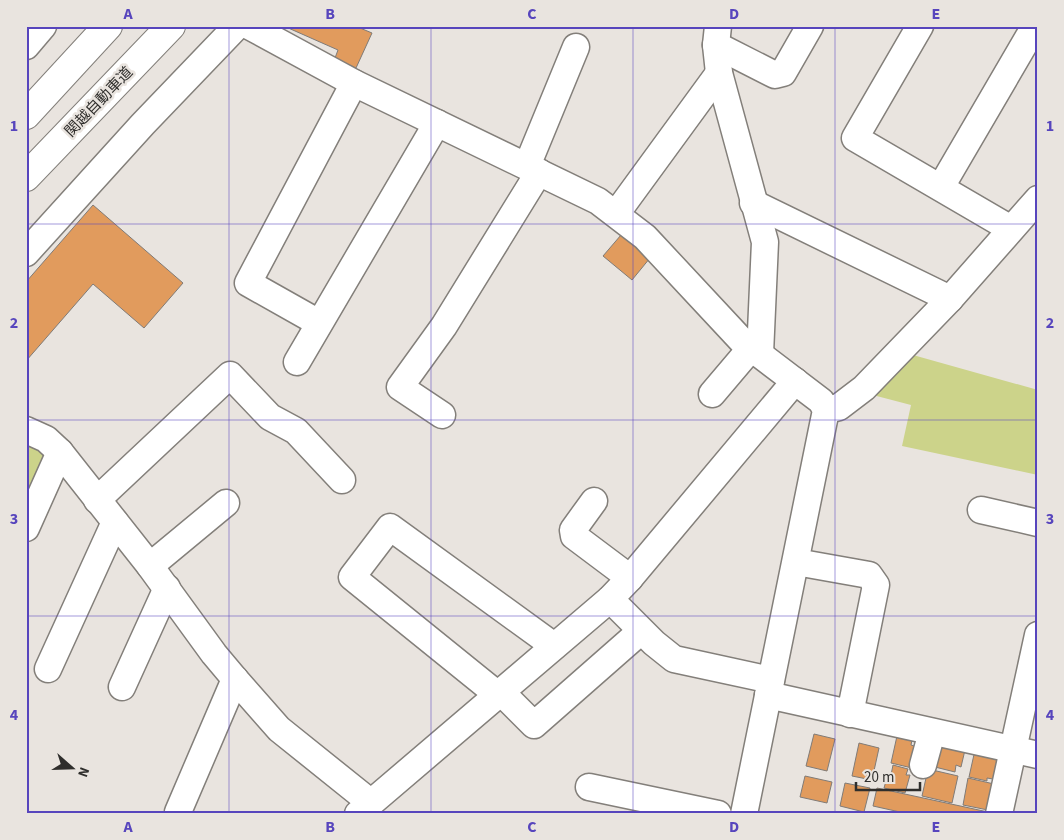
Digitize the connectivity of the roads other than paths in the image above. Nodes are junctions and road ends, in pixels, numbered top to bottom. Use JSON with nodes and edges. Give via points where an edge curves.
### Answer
{"nodes":[{"id":1,"x":43,"y":26,"type":"edge"},
{"id":2,"x":108,"y":26,"type":"edge"},
{"id":3,"x":171,"y":26,"type":"edge"},
{"id":4,"x":236,"y":26,"type":"edge"},
{"id":5,"x":249,"y":26,"type":"edge"},
{"id":6,"x":810,"y":26,"type":"edge"},
{"id":7,"x":920,"y":26,"type":"edge"},
{"id":8,"x":1031,"y":31,"type":"edge"},
{"id":9,"x":717,"y":36,"type":"edge"},
{"id":10,"x":26,"y":46,"type":"edge"},
{"id":11,"x":576,"y":47,"type":"dead end"},
{"id":12,"x":719,"y":73,"type":"junction"},
{"id":13,"x":354,"y":82,"type":"junction"},
{"id":14,"x":26,"y":115,"type":"edge"},
{"id":15,"x":437,"y":123,"type":"junction"},
{"id":16,"x":533,"y":169,"type":"junction"},
{"id":17,"x":26,"y":177,"type":"edge"},
{"id":18,"x":941,"y":186,"type":"junction"},
{"id":19,"x":1038,"y":199,"type":"edge"},
{"id":20,"x":754,"y":203,"type":"junction"},
{"id":21,"x":616,"y":214,"type":"junction"},
{"id":22,"x":1011,"y":229,"type":"junction"},
{"id":23,"x":26,"y":253,"type":"edge"},
{"id":24,"x":950,"y":299,"type":"junction"},
{"id":25,"x":319,"y":323,"type":"junction"},
{"id":26,"x":756,"y":351,"type":"junction"},
{"id":27,"x":297,"y":362,"type":"dead end"},
{"id":28,"x":795,"y":381,"type":"junction"},
{"id":29,"x":712,"y":394,"type":"dead end"},
{"id":30,"x":826,"y":410,"type":"junction"},
{"id":31,"x":442,"y":415,"type":"dead end"},
{"id":32,"x":26,"y":430,"type":"edge"},
{"id":33,"x":60,"y":452,"type":"junction"},
{"id":34,"x":327,"y":475,"type":"dead end"},
{"id":35,"x":97,"y":500,"type":"junction"},
{"id":36,"x":594,"y":501,"type":"dead end"},
{"id":37,"x":226,"y":504,"type":"dead end"},
{"id":38,"x":981,"y":510,"type":"dead end"},
{"id":39,"x":115,"y":522,"type":"junction"},
{"id":40,"x":1038,"y":523,"type":"edge"},
{"id":41,"x":26,"y":528,"type":"edge"},
{"id":42,"x":796,"y":562,"type":"junction"},
{"id":43,"x":150,"y":566,"type":"junction"},
{"id":44,"x":630,"y":578,"type":"junction"},
{"id":45,"x":167,"y":588,"type":"junction"},
{"id":46,"x":610,"y":599,"type":"junction"},
{"id":47,"x":641,"y":631,"type":"junction"},
{"id":48,"x":1038,"y":635,"type":"edge"},
{"id":49,"x":554,"y":646,"type":"junction"},
{"id":50,"x":48,"y":669,"type":"dead end"},
{"id":51,"x":235,"y":679,"type":"junction"},
{"id":52,"x":122,"y":687,"type":"dead end"},
{"id":53,"x":769,"y":687,"type":"junction"},
{"id":54,"x":500,"y":694,"type":"junction"},
{"id":55,"x":850,"y":714,"type":"junction"},
{"id":56,"x":932,"y":732,"type":"junction"},
{"id":57,"x":1025,"y":752,"type":"edge"},
{"id":58,"x":923,"y":765,"type":"dead end"},
{"id":59,"x":589,"y":787,"type":"dead end"},
{"id":60,"x":364,"y":808,"type":"edge"},
{"id":61,"x":178,"y":812,"type":"dead end"},
{"id":62,"x":718,"y":814,"type":"edge"},
{"id":63,"x":744,"y":814,"type":"edge"},
{"id":64,"x":1000,"y":814,"type":"edge"}],
"edges":[{"from":1,"to":10,"type":"street"},
{"from":2,"to":14,"type":"highway"},
{"from":3,"to":17,"type":"highway","name":"関越自動車道"},
{"from":4,"to":23,"type":"street"},
{"from":5,"to":13,"type":"street"},
{"from":6,"to":9,"type":"street","via":[[783,73],[775,75]]},
{"from":7,"to":18,"type":"street","via":[[855,138]]},
{"from":8,"to":18,"type":"street"},
{"from":9,"to":12,"type":"street"},
{"from":11,"to":16,"type":"street"},
{"from":12,"to":20,"type":"street"},
{"from":12,"to":21,"type":"street"},
{"from":13,"to":15,"type":"street"},
{"from":13,"to":25,"type":"street","via":[[248,283]]},
{"from":15,"to":16,"type":"street"},
{"from":15,"to":25,"type":"street"},
{"from":16,"to":21,"type":"street","via":[[598,201]]},
{"from":16,"to":31,"type":"street","via":[[444,326],[400,386]]},
{"from":18,"to":22,"type":"street"},
{"from":19,"to":22,"type":"street"},
{"from":20,"to":24,"type":"street"},
{"from":20,"to":26,"type":"street","via":[[765,242]]},
{"from":21,"to":26,"type":"street","via":[[645,237],[742,341]]},
{"from":22,"to":24,"type":"street"},
{"from":24,"to":30,"type":"street","via":[[864,388],[839,407]]},
{"from":25,"to":27,"type":"street"},
{"from":26,"to":28,"type":"street"},
{"from":26,"to":29,"type":"street"},
{"from":28,"to":30,"type":"street","via":[[821,401]]},
{"from":28,"to":44,"type":"street"},
{"from":30,"to":42,"type":"street"},
{"from":32,"to":33,"type":"street","via":[[46,438]]},
{"from":33,"to":35,"type":"street"},
{"from":33,"to":41,"type":"street"},
{"from":34,"to":35,"type":"street","via":[[296,431],[270,417],[223,367]]},
{"from":35,"to":39,"type":"street"},
{"from":36,"to":44,"type":"street","via":[[573,530],[574,536]]},
{"from":37,"to":43,"type":"street"},
{"from":38,"to":40,"type":"street"},
{"from":39,"to":43,"type":"street"},
{"from":39,"to":50,"type":"street"},
{"from":42,"to":53,"type":"street"},
{"from":42,"to":55,"type":"street","via":[[869,575],[876,585]]},
{"from":43,"to":45,"type":"street"},
{"from":44,"to":46,"type":"street"},
{"from":45,"to":51,"type":"street"},
{"from":45,"to":52,"type":"street"},
{"from":46,"to":47,"type":"street"},
{"from":46,"to":49,"type":"street"},
{"from":47,"to":53,"type":"street","via":[[674,659]]},
{"from":47,"to":54,"type":"street","via":[[534,725]]},
{"from":48,"to":57,"type":"street"},
{"from":49,"to":54,"type":"street"},
{"from":49,"to":54,"type":"street","via":[[390,527],[352,577]]},
{"from":51,"to":60,"type":"street","via":[[279,729]]},
{"from":51,"to":61,"type":"street"},
{"from":53,"to":55,"type":"street"},
{"from":53,"to":63,"type":"street"},
{"from":54,"to":60,"type":"street"},
{"from":55,"to":56,"type":"street"},
{"from":56,"to":57,"type":"street"},
{"from":56,"to":58,"type":"street"},
{"from":57,"to":64,"type":"street"},
{"from":59,"to":62,"type":"street"}]}
